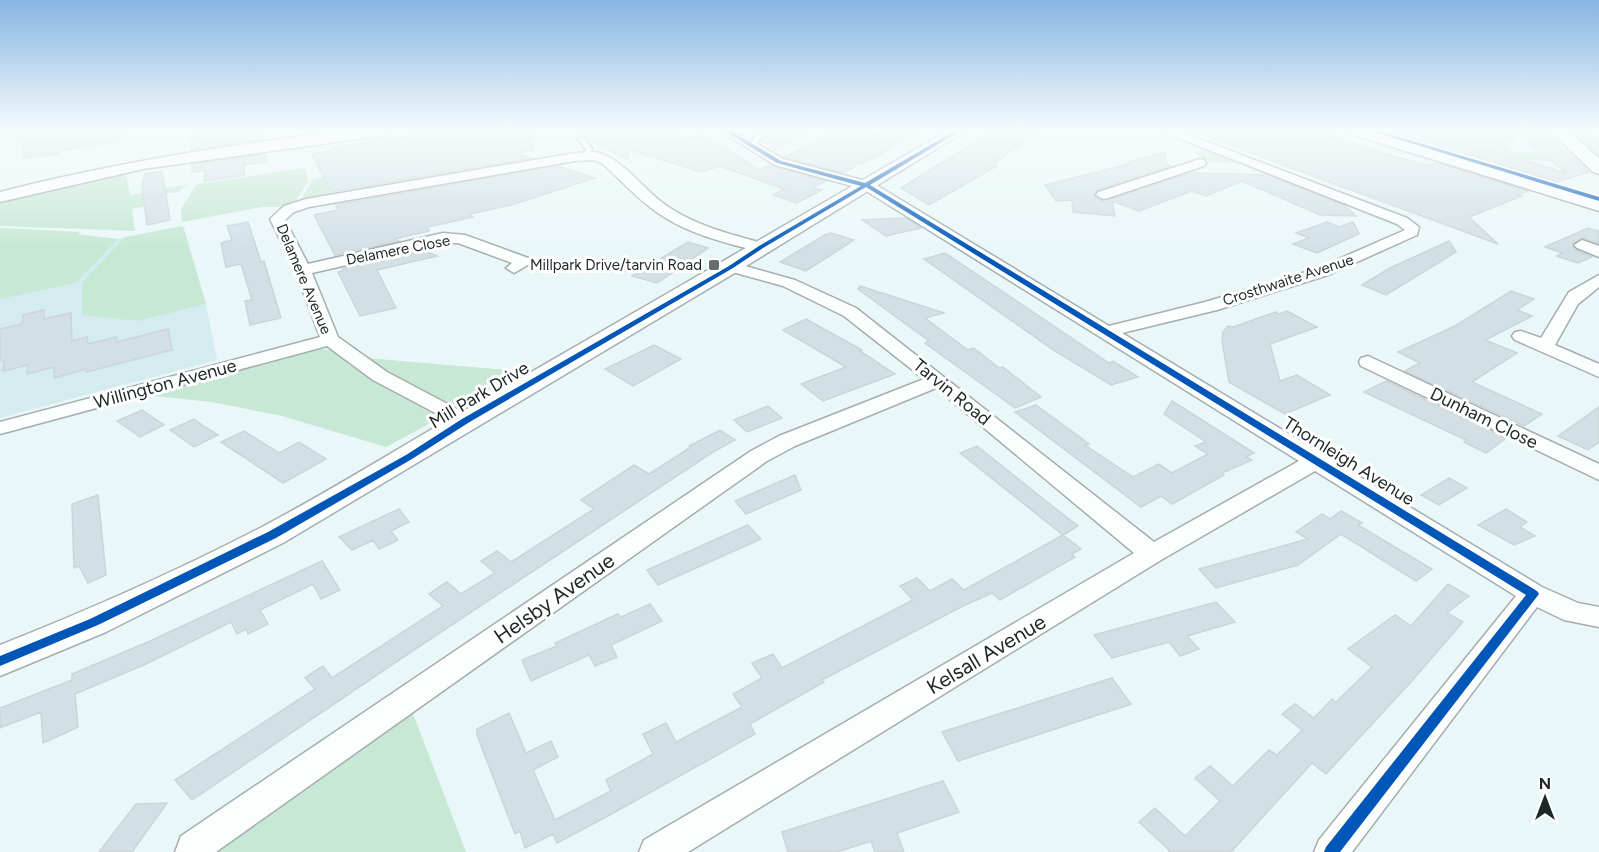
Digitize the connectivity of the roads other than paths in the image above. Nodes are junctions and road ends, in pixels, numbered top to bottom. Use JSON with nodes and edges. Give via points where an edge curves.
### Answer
{"nodes":[{"id":1,"x":114,"y":170,"type":"edge"},
{"id":2,"x":504,"y":170,"type":"edge"},
{"id":3,"x":617,"y":170,"type":"edge"},
{"id":4,"x":808,"y":170,"type":"edge"},
{"id":5,"x":895,"y":170,"type":"edge"},
{"id":6,"x":1194,"y":170,"type":"edge"},
{"id":7,"x":1269,"y":170,"type":"edge"},
{"id":8,"x":1482,"y":170,"type":"edge"},
{"id":9,"x":868,"y":186,"type":"junction"},
{"id":10,"x":1103,"y":195,"type":"dead end"},
{"id":11,"x":0,"y":197,"type":"edge"},
{"id":12,"x":1599,"y":206,"type":"edge"},
{"id":13,"x":1582,"y":245,"type":"dead end"},
{"id":14,"x":761,"y":247,"type":"junction"},
{"id":15,"x":1599,"y":252,"type":"edge"},
{"id":16,"x":526,"y":262,"type":"dead end"},
{"id":17,"x":731,"y":267,"type":"junction"},
{"id":18,"x":303,"y":270,"type":"junction"},
{"id":19,"x":1599,"y":280,"type":"edge"},
{"id":20,"x":1106,"y":332,"type":"junction"},
{"id":21,"x":1521,"y":336,"type":"dead end"},
{"id":22,"x":330,"y":340,"type":"junction"},
{"id":23,"x":1545,"y":346,"type":"junction"},
{"id":24,"x":1368,"y":362,"type":"dead end"},
{"id":25,"x":1599,"y":371,"type":"edge"},
{"id":26,"x":938,"y":380,"type":"junction"},
{"id":27,"x":465,"y":421,"type":"junction"},
{"id":28,"x":0,"y":428,"type":"edge"},
{"id":29,"x":1317,"y":460,"type":"junction"},
{"id":30,"x":1599,"y":473,"type":"edge"},
{"id":31,"x":1152,"y":554,"type":"junction"},
{"id":32,"x":1533,"y":594,"type":"junction"},
{"id":33,"x":1599,"y":617,"type":"edge"},
{"id":34,"x":0,"y":661,"type":"edge"},
{"id":35,"x":192,"y":852,"type":"edge"},
{"id":36,"x":656,"y":852,"type":"edge"},
{"id":37,"x":1330,"y":852,"type":"edge"}],
"edges":[{"from":1,"to":11,"type":"street"},
{"from":2,"to":18,"type":"street","name":"Delamere Avenue","via":[[289,209],[277,219]]},
{"from":3,"to":14,"type":"street","via":[[663,210],[682,221],[708,233]]},
{"from":4,"to":9,"type":"street","name":"Thornleigh Avenue"},
{"from":5,"to":9,"type":"street","name":"Mill Park Drive"},
{"from":6,"to":10,"type":"street"},
{"from":7,"to":20,"type":"street","name":"Crosthwaite Avenue","via":[[1402,221],[1412,227],[1412,232],[1322,272],[1211,306]]},
{"from":8,"to":12,"type":"highway"},
{"from":9,"to":14,"type":"street","name":"Mill Park Drive"},
{"from":9,"to":20,"type":"street","name":"Thornleigh Avenue"},
{"from":13,"to":15,"type":"street"},
{"from":14,"to":17,"type":"street","name":"Mill Park Drive"},
{"from":16,"to":18,"type":"street","name":"Delamere Close","via":[[460,238],[443,238]]},
{"from":17,"to":26,"type":"street","name":"Tarvin Road","via":[[789,284],[850,312]]},
{"from":17,"to":27,"type":"street","name":"Mill Park Drive"},
{"from":18,"to":22,"type":"street","name":"Delamere Avenue"},
{"from":19,"to":23,"type":"street","via":[[1576,295]]},
{"from":20,"to":29,"type":"street","name":"Thornleigh Avenue"},
{"from":21,"to":23,"type":"street"},
{"from":22,"to":27,"type":"street","name":"Delamere Avenue","via":[[380,376]]},
{"from":22,"to":28,"type":"street","name":"Willington Avenue"},
{"from":23,"to":25,"type":"street"},
{"from":24,"to":30,"type":"street","name":"Dunham Close"},
{"from":26,"to":31,"type":"street","name":"Tarvin Road"},
{"from":26,"to":35,"type":"street","name":"Helsby Avenue","via":[[759,456]]},
{"from":27,"to":34,"type":"street","name":"Mill Park Drive","via":[[272,535],[94,622]]},
{"from":29,"to":31,"type":"street","name":"Kelsall Avenue"},
{"from":29,"to":32,"type":"street","name":"Thornleigh Avenue"},
{"from":31,"to":36,"type":"street","name":"Kelsall Avenue"},
{"from":32,"to":33,"type":"street","name":"Thornleigh Avenue","via":[[1574,613]]},
{"from":32,"to":37,"type":"street"}]}
